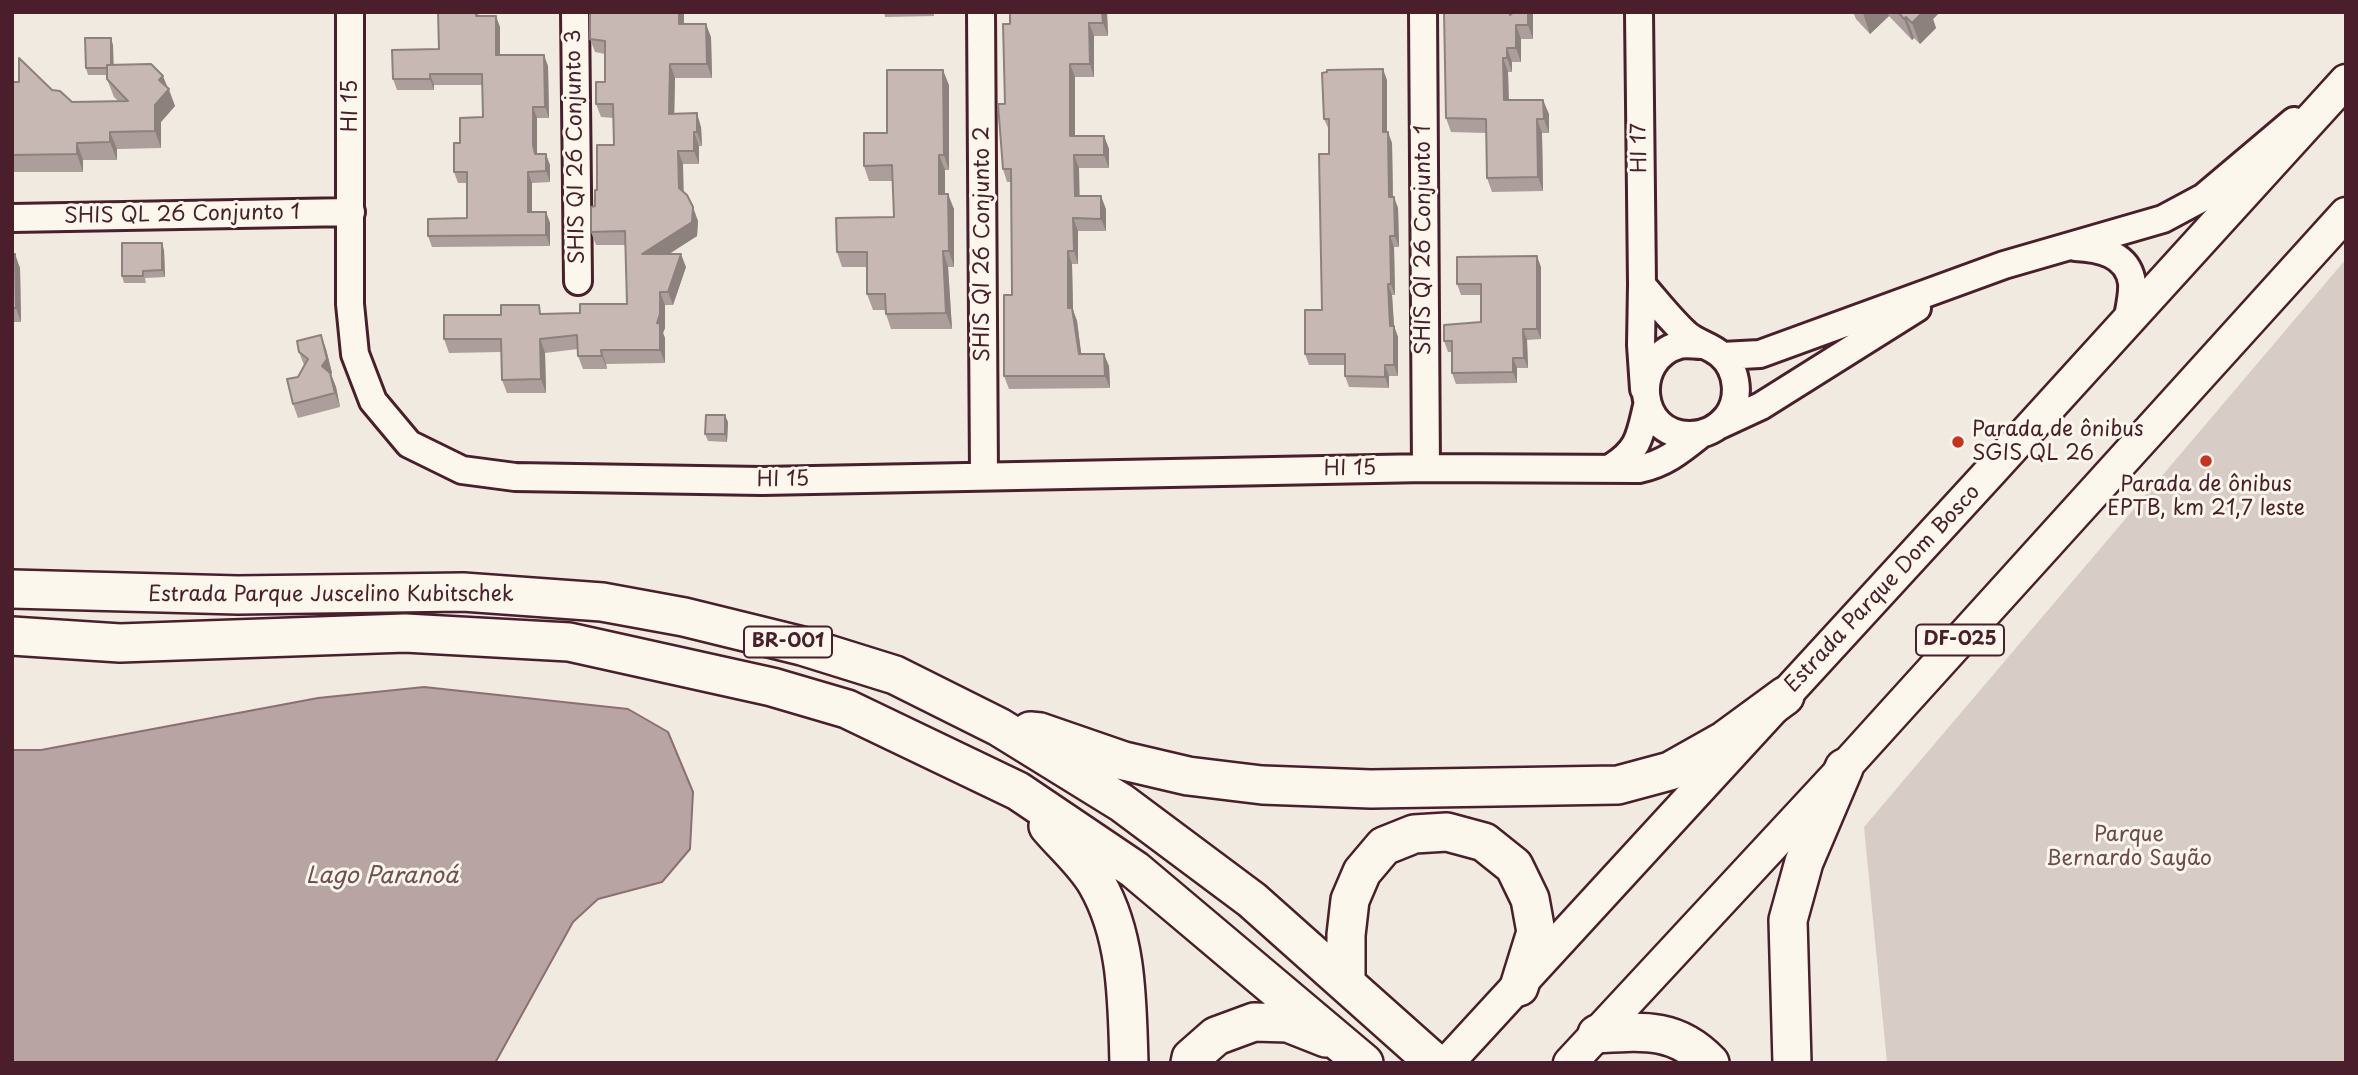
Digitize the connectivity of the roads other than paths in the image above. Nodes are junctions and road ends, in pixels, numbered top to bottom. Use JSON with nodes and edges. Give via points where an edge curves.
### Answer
{"nodes":[{"id":1,"x":350,"y":12,"type":"edge"},
{"id":2,"x":575,"y":12,"type":"edge"},
{"id":3,"x":981,"y":12,"type":"edge"},
{"id":4,"x":1423,"y":12,"type":"edge"},
{"id":5,"x":1639,"y":12,"type":"edge"},
{"id":6,"x":2346,"y":76,"type":"edge"},
{"id":7,"x":2346,"y":82,"type":"edge"},
{"id":8,"x":351,"y":212,"type":"junction"},
{"id":9,"x":2346,"y":214,"type":"edge"},
{"id":10,"x":12,"y":218,"type":"edge"},
{"id":11,"x":2066,"y":246,"type":"junction"},
{"id":12,"x":578,"y":281,"type":"dead end"},
{"id":13,"x":1953,"y":283,"type":"junction"},
{"id":14,"x":1642,"y":285,"type":"junction"},
{"id":15,"x":2127,"y":323,"type":"junction"},
{"id":16,"x":1711,"y":350,"type":"junction"},
{"id":17,"x":1646,"y":398,"type":"junction"},
{"id":18,"x":1710,"y":430,"type":"junction"},
{"id":19,"x":1426,"y":467,"type":"junction"},
{"id":20,"x":1612,"y":467,"type":"junction"},
{"id":21,"x":984,"y":475,"type":"junction"},
{"id":22,"x":12,"y":589,"type":"edge"},
{"id":23,"x":12,"y":636,"type":"edge"},
{"id":24,"x":1785,"y":696,"type":"junction"},
{"id":25,"x":999,"y":727,"type":"junction"},
{"id":26,"x":1844,"y":768,"type":"junction"},
{"id":27,"x":1018,"y":791,"type":"junction"},
{"id":28,"x":1346,"y":981,"type":"junction"},
{"id":29,"x":1519,"y":987,"type":"junction"},
{"id":30,"x":1597,"y":1034,"type":"junction"},
{"id":31,"x":1355,"y":1054,"type":"edge"},
{"id":32,"x":1449,"y":1056,"type":"edge"},
{"id":33,"x":1129,"y":1063,"type":"edge"},
{"id":34,"x":1190,"y":1063,"type":"edge"},
{"id":35,"x":1570,"y":1063,"type":"edge"},
{"id":36,"x":1710,"y":1063,"type":"edge"},
{"id":37,"x":1792,"y":1063,"type":"edge"}],
"edges":[{"from":1,"to":8,"type":"street","name":"HI 15"},
{"from":2,"to":12,"type":"street","name":"SHIS QI 26 Conjunto 3"},
{"from":3,"to":21,"type":"street","name":"SHIS QI 26 Conjunto 2"},
{"from":4,"to":19,"type":"street","name":"SHIS QI 26 Conjunto 1"},
{"from":5,"to":14,"type":"street","name":"HI 17"},
{"from":6,"to":11,"type":"street","via":[[2204,197],[2163,219]]},
{"from":7,"to":15,"type":"main road","name":"Estrada Parque Dom Bosco"},
{"from":8,"to":10,"type":"street","name":"SHIS QL 26 Conjunto 1"},
{"from":8,"to":21,"type":"street","name":"HI 15","via":[[350,304],[355,354],[373,401],[409,444],[462,470],[515,477],[762,481]]},
{"from":9,"to":26,"type":"main road","number":"DF-025"},
{"from":11,"to":13,"type":"street"},
{"from":11,"to":15,"type":"street","via":[[2112,253],[2126,267],[2132,282]]},
{"from":13,"to":16,"type":"street","via":[[1760,354]]},
{"from":13,"to":18,"type":"street","via":[[1805,380]]},
{"from":14,"to":16,"type":"street","via":[[1673,321]]},
{"from":14,"to":17,"type":"street","name":"HI 17"},
{"from":15,"to":24,"type":"main road","name":"Estrada Parque Dom Bosco"},
{"from":16,"to":17,"type":"street","via":[[1680,345],[1662,353],[1649,369]]},
{"from":16,"to":18,"type":"street","via":[[1733,372],[1737,391],[1732,410]]},
{"from":17,"to":18,"type":"street","via":[[1655,420],[1668,430],[1683,436]]},
{"from":17,"to":20,"type":"street","via":[[1636,447]]},
{"from":18,"to":20,"type":"street","name":"HI 15","via":[[1655,466]]},
{"from":19,"to":20,"type":"street","name":"HI 15"},
{"from":19,"to":21,"type":"street","name":"HI 15"},
{"from":22,"to":25,"type":"highway","name":"Estrada Parque Juscelino Kubitschek","number":"BR-001","via":[[238,595],[463,592],[602,602],[802,646],[895,675]]},
{"from":23,"to":27,"type":"highway","name":"Estrada Parque Juscelino Kubitschek","number":"BR-001","via":[[120,643],[405,633],[569,642],[772,687],[847,709]]},
{"from":24,"to":25,"type":"highway","via":[[1725,740],[1670,771],[1618,785],[1385,789],[1262,785],[1188,776],[1124,761],[1040,732]]},
{"from":24,"to":29,"type":"main road","name":"Estrada Parque Dom Bosco"},
{"from":25,"to":28,"type":"highway","name":"Estrada Parque Juscelino Kubitschek","number":"BR-001","via":[[1122,803],[1252,900]]},
{"from":26,"to":30,"type":"main road","number":"DF-025"},
{"from":26,"to":37,"type":"highway","via":[[1804,862],[1788,919]]},
{"from":27,"to":31,"type":"highway","name":"Estrada Parque Juscelino Kubitschek","number":"BR-001","via":[[1135,870]]},
{"from":27,"to":33,"type":"highway","via":[[1096,883],[1108,909],[1122,952]]},
{"from":28,"to":29,"type":"highway","via":[[1350,900],[1362,872],[1384,846],[1414,834],[1447,832],[1484,842],[1514,866],[1530,899],[1536,932]]},
{"from":28,"to":32,"type":"highway","name":"Estrada Parque Juscelino Kubitschek","number":"BR-001"},
{"from":29,"to":32,"type":"main road","name":"Estrada Parque Dom Bosco"},
{"from":30,"to":35,"type":"main road","number":"DF-025"},
{"from":30,"to":36,"type":"highway","via":[[1646,1031],[1673,1037]]},
{"from":31,"to":34,"type":"highway","via":[[1288,1023],[1254,1022],[1216,1035]]}]}
